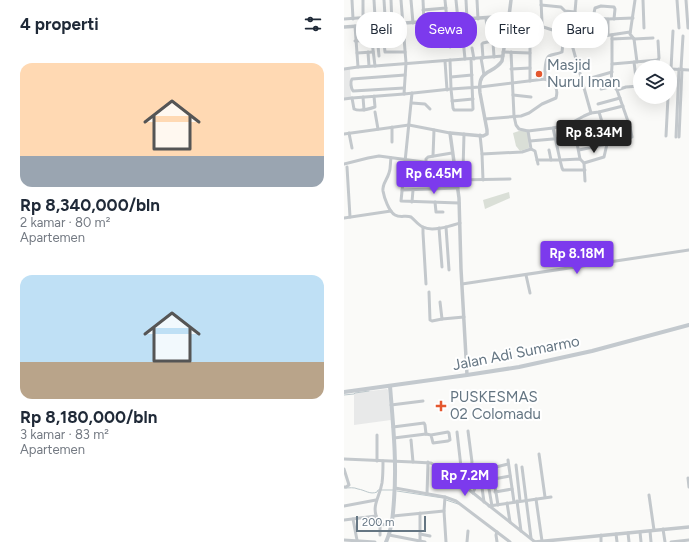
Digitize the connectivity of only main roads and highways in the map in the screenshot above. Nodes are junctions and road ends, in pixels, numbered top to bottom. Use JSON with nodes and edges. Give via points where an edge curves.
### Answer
{"nodes":[{"id":1,"x":689,"y":325,"type":"edge"},
{"id":2,"x":390,"y":386,"type":"junction"},
{"id":3,"x":344,"y":392,"type":"edge"},
{"id":4,"x":386,"y":542,"type":"edge"}],
"edges":[{"from":1,"to":2,"type":"main road","name":"Jalan Adi Sumarmo","via":[[519,367]]},
{"from":2,"to":3,"type":"main road","name":"Jalan Adi Sumarmo"},
{"from":2,"to":4,"type":"main road","via":[[396,461],[392,525]]}]}
